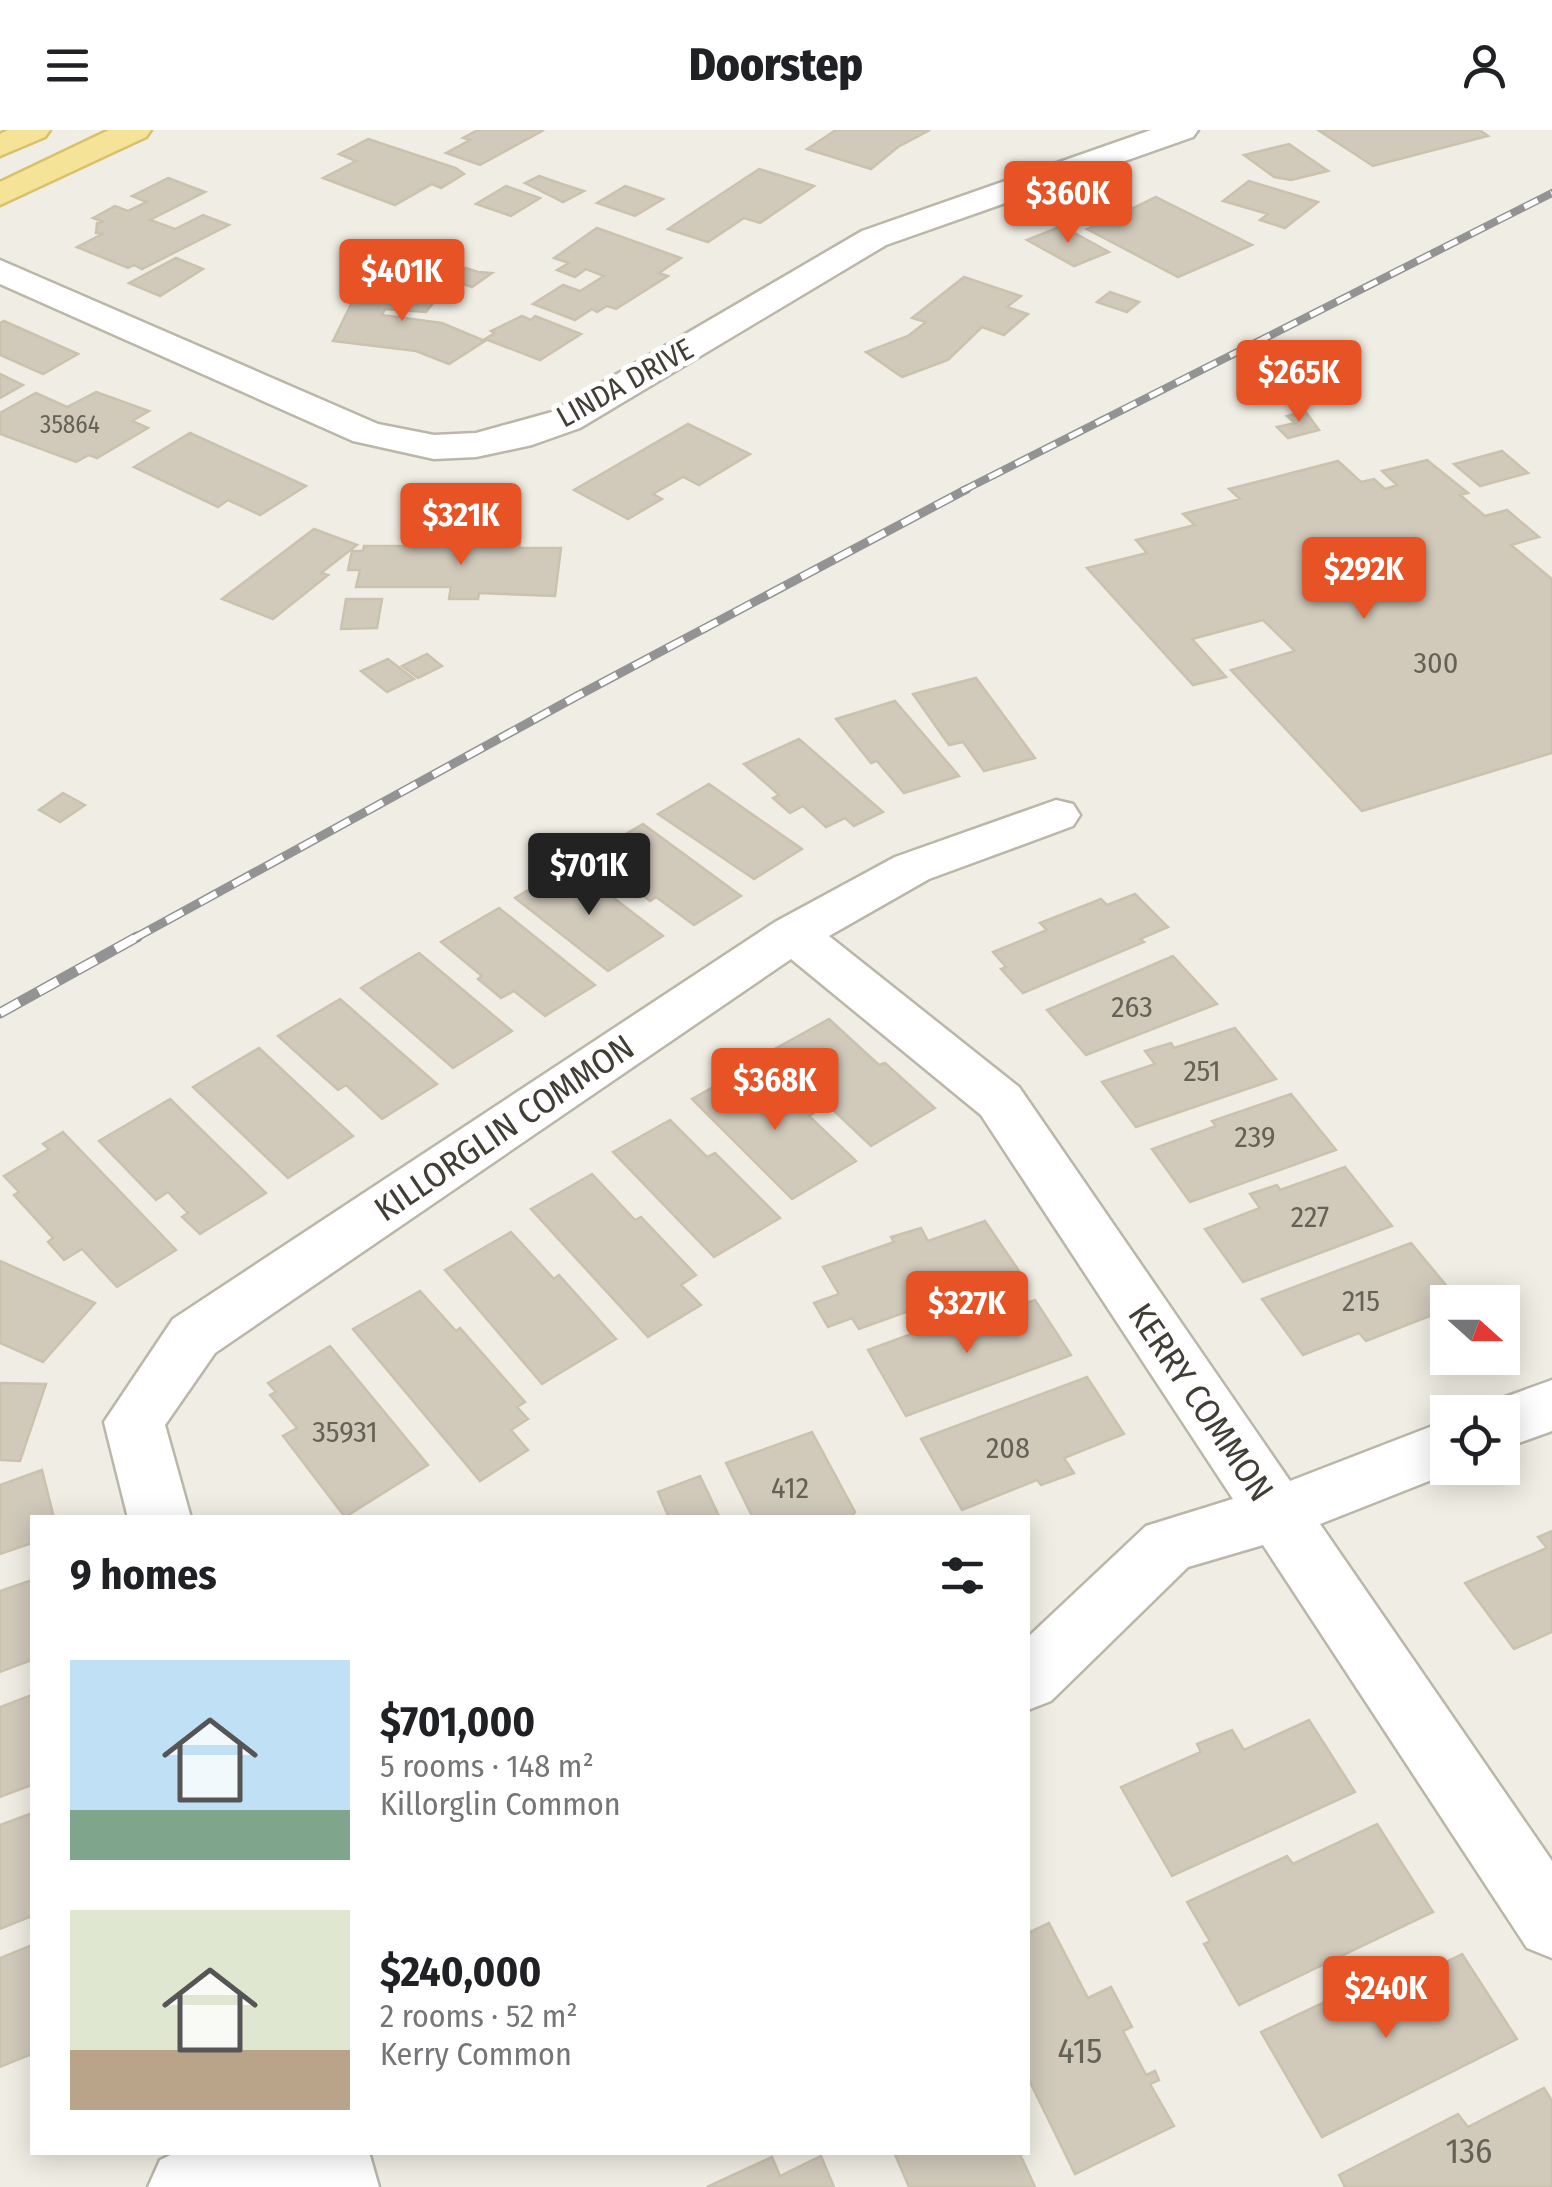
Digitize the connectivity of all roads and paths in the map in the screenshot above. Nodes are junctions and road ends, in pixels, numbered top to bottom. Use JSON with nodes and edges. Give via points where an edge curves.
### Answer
{"nodes":[{"id":1,"x":34,"y":130,"type":"edge"},
{"id":2,"x":135,"y":130,"type":"edge"},
{"id":3,"x":1182,"y":130,"type":"edge"},
{"id":4,"x":0,"y":146,"type":"edge"},
{"id":5,"x":0,"y":195,"type":"edge"},
{"id":6,"x":0,"y":270,"type":"edge"},
{"id":7,"x":1056,"y":815,"type":"dead end"},
{"id":8,"x":793,"y":934,"type":"junction"},
{"id":9,"x":1552,"y":1404,"type":"edge"},
{"id":10,"x":1520,"y":1417,"type":"edge"},
{"id":11,"x":1430,"y":1453,"type":"edge"},
{"id":12,"x":1276,"y":1514,"type":"junction"},
{"id":13,"x":159,"y":1515,"type":"edge"},
{"id":14,"x":1030,"y":1678,"type":"edge"},
{"id":15,"x":1552,"y":1922,"type":"edge"},
{"id":16,"x":298,"y":2155,"type":"edge"},
{"id":17,"x":331,"y":2155,"type":"edge"},
{"id":18,"x":186,"y":2187,"type":"edge"},
{"id":19,"x":340,"y":2187,"type":"edge"}],
"edges":[{"from":1,"to":4,"type":"main road"},
{"from":2,"to":5,"type":"main road"},
{"from":3,"to":6,"type":"street","name":"LINDA DRIVE","via":[[874,238],[566,420],[476,445],[434,448],[367,432]]},
{"from":7,"to":8,"type":"street","name":"KILLORGLIN COMMON","via":[[912,868]]},
{"from":8,"to":12,"type":"street","name":"KERRY COMMON","via":[[1000,1102]]},
{"from":8,"to":13,"type":"street","name":"KILLORGLIN COMMON","via":[[194,1336],[134,1422]]},
{"from":9,"to":10,"type":"street"},
{"from":11,"to":12,"type":"street"},
{"from":12,"to":14,"type":"street","via":[[1168,1546]]},
{"from":12,"to":15,"type":"street","name":"KERRY COMMON"},
{"from":16,"to":18,"type":"street"},
{"from":17,"to":19,"type":"street"}]}
